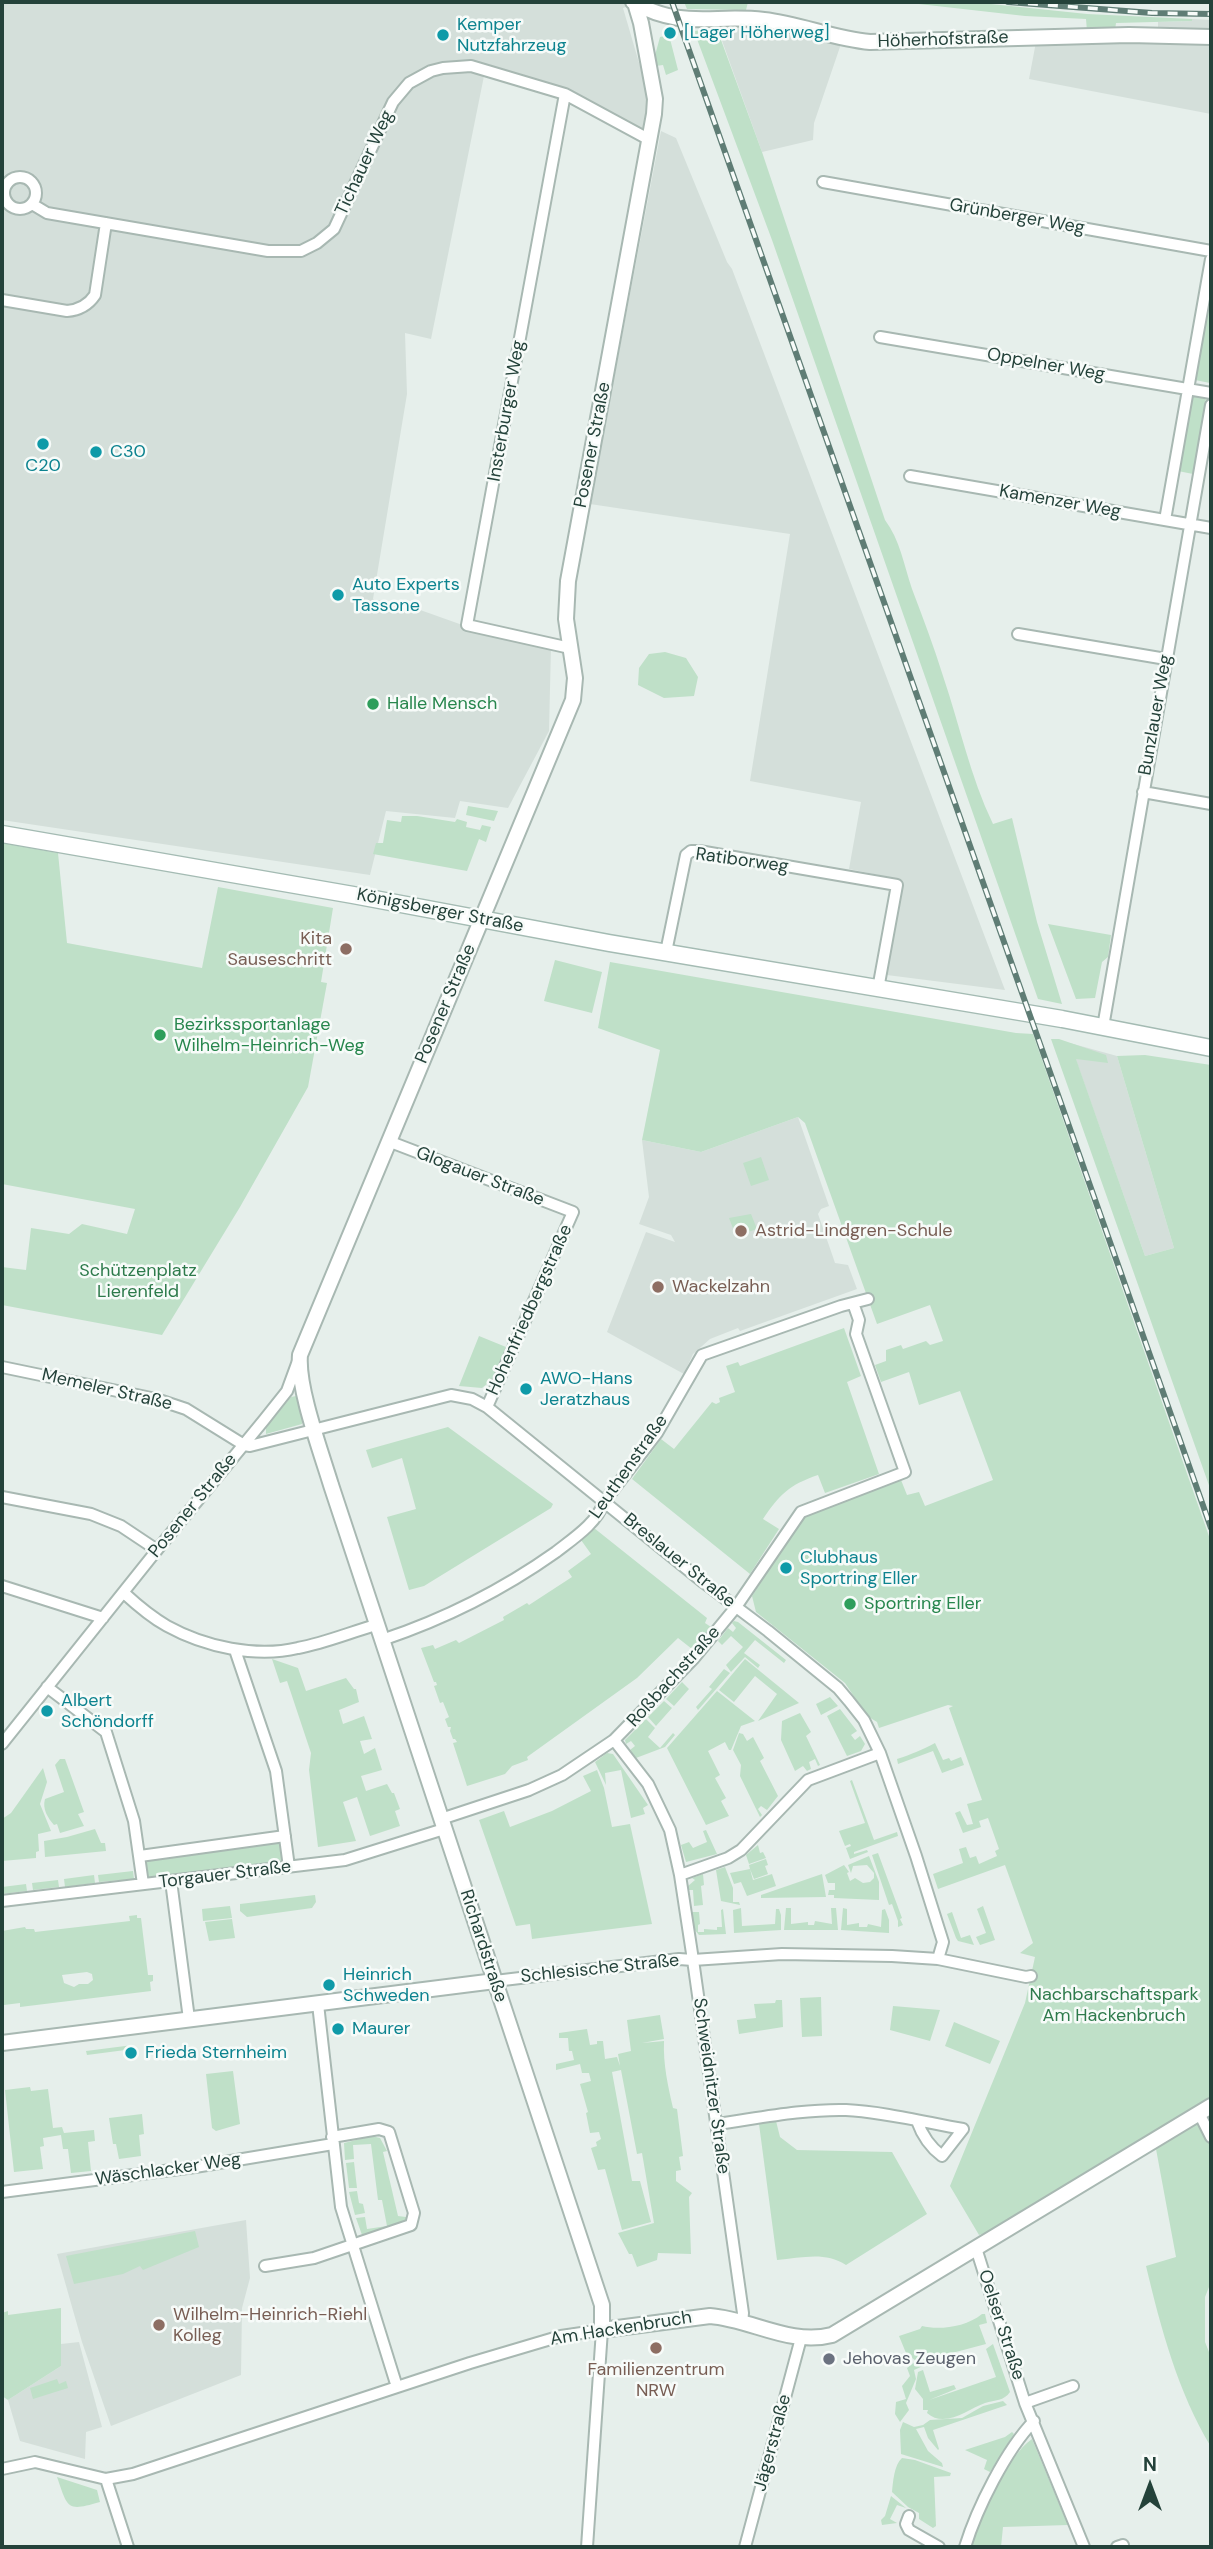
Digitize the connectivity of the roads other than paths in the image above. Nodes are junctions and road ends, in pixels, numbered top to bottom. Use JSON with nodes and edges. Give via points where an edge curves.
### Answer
{"nodes":[{"id":1,"x":634,"y":2,"type":"edge"},
{"id":2,"x":674,"y":19,"type":"junction"},
{"id":3,"x":1211,"y":37,"type":"edge"},
{"id":4,"x":644,"y":40,"type":"junction"},
{"id":5,"x":565,"y":94,"type":"junction"},
{"id":6,"x":650,"y":140,"type":"junction"},
{"id":7,"x":823,"y":183,"type":"dead end"},
{"id":8,"x":32,"y":204,"type":"dead end"},
{"id":9,"x":106,"y":223,"type":"junction"},
{"id":10,"x":1211,"y":251,"type":"edge"},
{"id":11,"x":1211,"y":259,"type":"edge"},
{"id":12,"x":2,"y":300,"type":"edge"},
{"id":13,"x":880,"y":337,"type":"dead end"},
{"id":14,"x":1188,"y":389,"type":"junction"},
{"id":15,"x":1211,"y":393,"type":"edge"},
{"id":16,"x":1211,"y":405,"type":"edge"},
{"id":17,"x":909,"y":476,"type":"dead end"},
{"id":18,"x":1165,"y":520,"type":"junction"},
{"id":19,"x":1191,"y":524,"type":"junction"},
{"id":20,"x":1211,"y":528,"type":"edge"},
{"id":21,"x":1018,"y":634,"type":"dead end"},
{"id":22,"x":570,"y":648,"type":"junction"},
{"id":23,"x":1166,"y":659,"type":"junction"},
{"id":24,"x":1143,"y":792,"type":"junction"},
{"id":25,"x":1211,"y":804,"type":"edge"},
{"id":26,"x":2,"y":834,"type":"edge"},
{"id":27,"x":482,"y":918,"type":"junction"},
{"id":28,"x":666,"y":952,"type":"junction"},
{"id":29,"x":878,"y":989,"type":"junction"},
{"id":30,"x":1103,"y":1027,"type":"junction"},
{"id":31,"x":1211,"y":1048,"type":"edge"},
{"id":32,"x":388,"y":1141,"type":"junction"},
{"id":33,"x":573,"y":1212,"type":"joint"},
{"id":34,"x":868,"y":1299,"type":"dead end"},
{"id":35,"x":853,"y":1303,"type":"junction"},
{"id":36,"x":300,"y":1354,"type":"junction"},
{"id":37,"x":2,"y":1367,"type":"edge"},
{"id":38,"x":487,"y":1407,"type":"junction"},
{"id":39,"x":314,"y":1429,"type":"junction"},
{"id":40,"x":243,"y":1444,"type":"junction"},
{"id":41,"x":2,"y":1496,"type":"edge"},
{"id":42,"x":604,"y":1502,"type":"junction"},
{"id":43,"x":157,"y":1550,"type":"junction"},
{"id":44,"x":2,"y":1586,"type":"edge"},
{"id":45,"x":124,"y":1593,"type":"junction"},
{"id":46,"x":736,"y":1607,"type":"junction"},
{"id":47,"x":103,"y":1618,"type":"junction"},
{"id":48,"x":376,"y":1625,"type":"junction"},
{"id":49,"x":382,"y":1640,"type":"junction"},
{"id":50,"x":235,"y":1650,"type":"junction"},
{"id":51,"x":47,"y":1687,"type":"junction"},
{"id":52,"x":614,"y":1740,"type":"junction"},
{"id":53,"x":2,"y":1744,"type":"edge"},
{"id":54,"x":880,"y":1753,"type":"junction"},
{"id":55,"x":442,"y":1824,"type":"junction"},
{"id":56,"x":285,"y":1836,"type":"junction"},
{"id":57,"x":139,"y":1856,"type":"junction"},
{"id":58,"x":289,"y":1867,"type":"junction"},
{"id":59,"x":680,"y":1874,"type":"junction"},
{"id":60,"x":171,"y":1881,"type":"junction"},
{"id":61,"x":143,"y":1884,"type":"junction"},
{"id":62,"x":2,"y":1901,"type":"edge"},
{"id":63,"x":938,"y":1959,"type":"junction"},
{"id":64,"x":693,"y":1960,"type":"junction"},
{"id":65,"x":1031,"y":1976,"type":"dead end"},
{"id":66,"x":495,"y":1980,"type":"junction"},
{"id":67,"x":318,"y":2004,"type":"junction"},
{"id":68,"x":189,"y":2019,"type":"junction"},
{"id":69,"x":2,"y":2043,"type":"edge"},
{"id":70,"x":1205,"y":2109,"type":"edge"},
{"id":71,"x":917,"y":2121,"type":"dead end"},
{"id":72,"x":717,"y":2124,"type":"junction"},
{"id":73,"x":1211,"y":2137,"type":"edge"},
{"id":74,"x":333,"y":2141,"type":"junction"},
{"id":75,"x":2,"y":2192,"type":"edge"},
{"id":76,"x":355,"y":2246,"type":"junction"},
{"id":77,"x":976,"y":2248,"type":"junction"},
{"id":78,"x":265,"y":2266,"type":"dead end"},
{"id":79,"x":742,"y":2323,"type":"junction"},
{"id":80,"x":602,"y":2330,"type":"junction"},
{"id":81,"x":801,"y":2338,"type":"junction"},
{"id":82,"x":1073,"y":2386,"type":"dead end"},
{"id":83,"x":397,"y":2387,"type":"junction"},
{"id":84,"x":1025,"y":2403,"type":"junction"},
{"id":85,"x":1034,"y":2421,"type":"junction"},
{"id":86,"x":2,"y":2469,"type":"edge"},
{"id":87,"x":106,"y":2479,"type":"junction"},
{"id":88,"x":909,"y":2516,"type":"dead end"},
{"id":89,"x":128,"y":2547,"type":"edge"},
{"id":90,"x":587,"y":2547,"type":"edge"},
{"id":91,"x":745,"y":2547,"type":"edge"},
{"id":92,"x":939,"y":2547,"type":"edge"},
{"id":93,"x":965,"y":2547,"type":"edge"},
{"id":94,"x":1084,"y":2547,"type":"edge"}],
"edges":[{"from":1,"to":2,"type":"street"},
{"from":1,"to":4,"type":"street","name":"Posener Straße"},
{"from":2,"to":3,"type":"street","name":"Höherhofstraße","via":[[766,20],[870,42]]},
{"from":2,"to":4,"type":"street","via":[[649,32]]},
{"from":4,"to":6,"type":"street","name":"Posener Straße","via":[[655,99]]},
{"from":5,"to":6,"type":"street","name":"Tichauer Weg"},
{"from":5,"to":9,"type":"street","name":"Tichauer Weg","via":[[471,66],[420,76],[385,115],[334,229],[302,251],[268,251]]},
{"from":5,"to":22,"type":"street","name":"Insterburger Weg","via":[[467,625]]},
{"from":6,"to":22,"type":"street","name":"Posener Straße","via":[[568,581]]},
{"from":7,"to":10,"type":"street","name":"Grünberger Weg"},
{"from":8,"to":9,"type":"street","name":"Tichauer Weg","via":[[47,213]]},
{"from":9,"to":12,"type":"street","via":[[91,301],[67,311]]},
{"from":11,"to":14,"type":"street"},
{"from":13,"to":14,"type":"street","name":"Oppelner Weg"},
{"from":14,"to":15,"type":"street","name":"Oppelner Weg"},
{"from":14,"to":18,"type":"street"},
{"from":16,"to":19,"type":"street","name":"Bunzlauer Weg"},
{"from":17,"to":18,"type":"street","name":"Kamenzer Weg"},
{"from":18,"to":19,"type":"street","name":"Kamenzer Weg"},
{"from":19,"to":20,"type":"street","name":"Kamenzer Weg"},
{"from":19,"to":23,"type":"street","name":"Bunzlauer Weg"},
{"from":21,"to":23,"type":"street"},
{"from":22,"to":27,"type":"street","name":"Posener Straße","via":[[573,700]]},
{"from":23,"to":24,"type":"street","name":"Bunzlauer Weg"},
{"from":24,"to":25,"type":"street"},
{"from":24,"to":30,"type":"street","name":"Bunzlauer Weg"},
{"from":26,"to":27,"type":"main road","name":"Königsberger Straße"},
{"from":27,"to":28,"type":"main road","name":"Königsberger Straße"},
{"from":27,"to":32,"type":"street","name":"Posener Straße"},
{"from":28,"to":29,"type":"main road","name":"Königsberger Straße"},
{"from":28,"to":29,"type":"street","name":"Ratiborweg","via":[[686,855],[691,850],[897,886]]},
{"from":29,"to":30,"type":"main road","name":"Königsberger Straße"},
{"from":30,"to":31,"type":"main road","name":"Königsberger Straße"},
{"from":32,"to":33,"type":"street","name":"Glogauer Straße"},
{"from":32,"to":36,"type":"street","name":"Posener Straße"},
{"from":33,"to":38,"type":"street","name":"Hohenfriedbergstraße"},
{"from":34,"to":35,"type":"street","name":"Leuthenstraße"},
{"from":35,"to":42,"type":"street","name":"Leuthenstraße","via":[[702,1355],[655,1436]]},
{"from":35,"to":46,"type":"street","name":"Roßbachstraße","via":[[859,1320],[856,1334],[905,1472],[801,1512]]},
{"from":36,"to":39,"type":"street","name":"Richardstraße","via":[[299,1368]]},
{"from":36,"to":40,"type":"street","name":"Posener Straße","via":[[287,1391]]},
{"from":37,"to":40,"type":"street","name":"Memeler Straße","via":[[156,1399],[196,1414]]},
{"from":38,"to":39,"type":"street","name":"Breslauer Straße","via":[[451,1395]]},
{"from":38,"to":42,"type":"street","name":"Breslauer Straße"},
{"from":39,"to":40,"type":"street","name":"Breslauer Straße","via":[[256,1445]]},
{"from":39,"to":48,"type":"street","name":"Richardstraße"},
{"from":40,"to":43,"type":"street","name":"Posener Straße"},
{"from":41,"to":43,"type":"street","via":[[91,1514],[121,1526]]},
{"from":42,"to":46,"type":"street","name":"Breslauer Straße"},
{"from":42,"to":49,"type":"street","name":"Leuthenstraße","via":[[600,1513],[576,1537],[502,1588],[431,1623]]},
{"from":43,"to":45,"type":"street","name":"Posener Straße"},
{"from":44,"to":47,"type":"street"},
{"from":45,"to":47,"type":"street","name":"Posener Straße"},
{"from":45,"to":50,"type":"street","via":[[169,1627]]},
{"from":46,"to":52,"type":"street","name":"Roßbachstraße","via":[[679,1675]]},
{"from":46,"to":54,"type":"street","name":"Breslauer Straße","via":[[838,1688],[864,1720]]},
{"from":47,"to":51,"type":"street","name":"Posener Straße"},
{"from":48,"to":49,"type":"street","name":"Richardstraße"},
{"from":48,"to":50,"type":"street","via":[[298,1649]]},
{"from":49,"to":55,"type":"street","name":"Richardstraße"},
{"from":50,"to":56,"type":"street","via":[[276,1771]]},
{"from":51,"to":53,"type":"street","name":"Posener Straße"},
{"from":51,"to":57,"type":"street","via":[[106,1732],[134,1821]]},
{"from":52,"to":55,"type":"street","name":"Roßbachstraße","via":[[562,1775]]},
{"from":52,"to":59,"type":"street","name":"Schweidnitzer Straße","via":[[662,1810]]},
{"from":54,"to":59,"type":"street","via":[[808,1780],[741,1850]]},
{"from":54,"to":63,"type":"street","name":"Breslauer Straße","via":[[943,1942]]},
{"from":55,"to":58,"type":"street","name":"Torgauer Straße","via":[[345,1860]]},
{"from":55,"to":66,"type":"street","name":"Richardstraße"},
{"from":56,"to":57,"type":"street","name":"Torgauer Straße"},
{"from":56,"to":58,"type":"street"},
{"from":57,"to":61,"type":"street"},
{"from":58,"to":60,"type":"street","name":"Torgauer Straße"},
{"from":59,"to":64,"type":"street","name":"Schweidnitzer Straße"},
{"from":60,"to":61,"type":"street","name":"Torgauer Straße"},
{"from":60,"to":68,"type":"street"},
{"from":61,"to":62,"type":"street","name":"Torgauer Straße"},
{"from":63,"to":64,"type":"street","name":"Schlesische Straße","via":[[790,1954]]},
{"from":63,"to":65,"type":"street","name":"Schlesische Straße"},
{"from":64,"to":66,"type":"street","name":"Schlesische Straße"},
{"from":64,"to":72,"type":"street","name":"Schweidnitzer Straße"},
{"from":66,"to":67,"type":"street","name":"Schlesische Straße"},
{"from":66,"to":80,"type":"street","name":"Richardstraße","via":[[602,2305]]},
{"from":67,"to":68,"type":"street","name":"Schlesische Straße"},
{"from":67,"to":74,"type":"street"},
{"from":68,"to":69,"type":"street","name":"Schlesische Straße"},
{"from":70,"to":73,"type":"street","name":"Am Hackenbruch"},
{"from":70,"to":77,"type":"street","name":"Am Hackenbruch"},
{"from":71,"to":72,"type":"street","via":[[833,2110]]},
{"from":72,"to":79,"type":"street","name":"Schweidnitzer Straße"},
{"from":74,"to":75,"type":"street","name":"Wäschlacker Weg","via":[[195,2167]]},
{"from":74,"to":76,"type":"street","via":[[341,2207]]},
{"from":74,"to":76,"type":"street","name":"Wäschlacker Weg","via":[[379,2129],[389,2132],[414,2213],[411,2225]]},
{"from":76,"to":78,"type":"street"},
{"from":76,"to":83,"type":"street"},
{"from":77,"to":81,"type":"street","name":"Am Hackenbruch","via":[[832,2335]]},
{"from":77,"to":84,"type":"street","name":"Oelser Straße"},
{"from":79,"to":80,"type":"street","name":"Am Hackenbruch","via":[[705,2316]]},
{"from":79,"to":81,"type":"street","name":"Am Hackenbruch"},
{"from":80,"to":83,"type":"street","name":"Am Hackenbruch","via":[[561,2336]]},
{"from":80,"to":90,"type":"street","name":"Richardstraße"},
{"from":81,"to":91,"type":"street","name":"Jägerstraße"},
{"from":82,"to":84,"type":"street","name":"Oelser Straße"},
{"from":83,"to":87,"type":"street","name":"Am Hackenbruch"},
{"from":84,"to":85,"type":"street","name":"Oelser Straße"},
{"from":85,"to":93,"type":"street","via":[[1007,2458]]},
{"from":85,"to":94,"type":"street","name":"Oelser Straße"},
{"from":86,"to":87,"type":"street","name":"Am Hackenbruch","via":[[35,2462]]},
{"from":87,"to":89,"type":"street"},
{"from":88,"to":92,"type":"street","via":[[909,2530]]}]}
